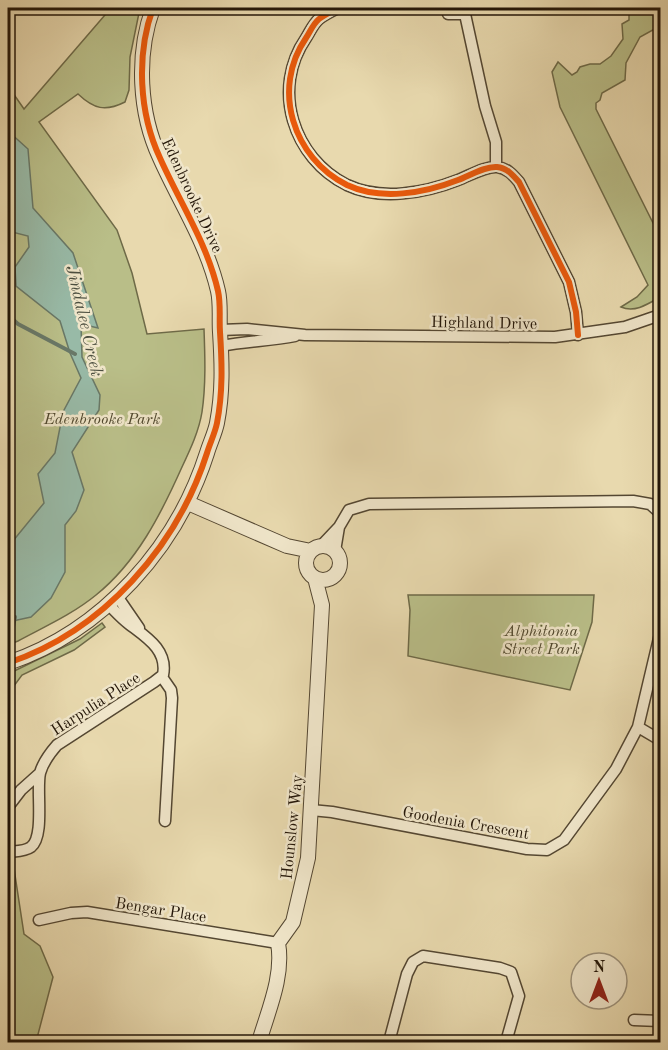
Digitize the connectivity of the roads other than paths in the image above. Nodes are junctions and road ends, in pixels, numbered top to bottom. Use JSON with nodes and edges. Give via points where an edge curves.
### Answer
{"nodes":[{"id":1,"x":153,"y":8,"type":"edge"},
{"id":2,"x":338,"y":8,"type":"edge"},
{"id":3,"x":465,"y":11,"type":"edge"},
{"id":4,"x":448,"y":14,"type":"dead end"},
{"id":5,"x":496,"y":167,"type":"junction"},
{"id":6,"x":660,"y":315,"type":"edge"},
{"id":7,"x":220,"y":330,"type":"junction"},
{"id":8,"x":304,"y":334,"type":"junction"},
{"id":9,"x":578,"y":335,"type":"junction"},
{"id":10,"x":221,"y":346,"type":"junction"},
{"id":11,"x":188,"y":503,"type":"junction"},
{"id":12,"x":660,"y":513,"type":"edge"},
{"id":13,"x":339,"y":527,"type":"junction"},
{"id":14,"x":287,"y":546,"type":"junction"},
{"id":15,"x":316,"y":548,"type":"junction"},
{"id":16,"x":335,"y":551,"type":"junction"},
{"id":17,"x":306,"y":565,"type":"junction"},
{"id":18,"x":333,"y":577,"type":"junction"},
{"id":19,"x":315,"y":578,"type":"junction"},
{"id":20,"x":113,"y":600,"type":"junction"},
{"id":21,"x":322,"y":605,"type":"junction"},
{"id":22,"x":660,"y":634,"type":"edge"},
{"id":23,"x":14,"y":660,"type":"edge"},
{"id":24,"x":162,"y":677,"type":"junction"},
{"id":25,"x":638,"y":727,"type":"junction"},
{"id":26,"x":660,"y":740,"type":"edge"},
{"id":27,"x":40,"y":773,"type":"junction"},
{"id":28,"x":8,"y":807,"type":"edge"},
{"id":29,"x":310,"y":810,"type":"junction"},
{"id":30,"x":165,"y":821,"type":"dead end"},
{"id":31,"x":8,"y":852,"type":"edge"},
{"id":32,"x":39,"y":920,"type":"dead end"},
{"id":33,"x":278,"y":943,"type":"junction"},
{"id":34,"x":634,"y":1020,"type":"dead end"},
{"id":35,"x":660,"y":1020,"type":"edge"},
{"id":36,"x":259,"y":1042,"type":"edge"},
{"id":37,"x":389,"y":1042,"type":"edge"},
{"id":38,"x":506,"y":1042,"type":"edge"}],
"edges":[{"from":1,"to":7,"type":"street","name":"Edenbrooke Drive","via":[[143,52],[142,90],[149,132],[207,251],[218,293]]},
{"from":2,"to":5,"type":"street","via":[[318,20],[301,45],[292,68],[289,93],[297,136],[321,169],[348,186],[405,194],[434,189]]},
{"from":3,"to":4,"type":"street"},
{"from":3,"to":5,"type":"street","via":[[496,142]]},
{"from":5,"to":9,"type":"street","via":[[519,182],[569,282]]},
{"from":6,"to":9,"type":"street","name":"Highland Drive","via":[[625,327]]},
{"from":7,"to":8,"type":"street","name":"Highland Drive"},
{"from":7,"to":10,"type":"street","name":"Edenbrooke Drive"},
{"from":8,"to":9,"type":"street","name":"Highland Drive"},
{"from":8,"to":10,"type":"street","name":"Highland Drive"},
{"from":10,"to":11,"type":"street","name":"Edenbrooke Drive","via":[[217,424]]},
{"from":11,"to":14,"type":"street"},
{"from":11,"to":20,"type":"street","name":"Edenbrooke Drive","via":[[147,564]]},
{"from":12,"to":13,"type":"street","via":[[650,504],[633,501],[369,504],[349,510]]},
{"from":13,"to":15,"type":"street"},
{"from":13,"to":16,"type":"street"},
{"from":14,"to":15,"type":"street"},
{"from":14,"to":17,"type":"street"},
{"from":15,"to":16,"type":"street","via":[[326,546]]},
{"from":15,"to":17,"type":"street","via":[[307,556]]},
{"from":16,"to":18,"type":"street","via":[[340,565]]},
{"from":17,"to":19,"type":"street"},
{"from":18,"to":19,"type":"street"},
{"from":18,"to":21,"type":"street","name":"Hounslow Way"},
{"from":19,"to":21,"type":"street","name":"Hounslow Way"},
{"from":20,"to":23,"type":"street","name":"Edenbrooke Drive","via":[[55,642]]},
{"from":20,"to":24,"type":"street","name":"Harpulia Place","via":[[162,656]]},
{"from":21,"to":29,"type":"street","name":"Hounslow Way"},
{"from":22,"to":25,"type":"street","name":"Goodenia Crescent"},
{"from":24,"to":27,"type":"street","name":"Harpulia Place","via":[[57,745]]},
{"from":24,"to":30,"type":"street","via":[[172,698]]},
{"from":25,"to":26,"type":"street"},
{"from":25,"to":29,"type":"street","name":"Goodenia Crescent","via":[[616,769],[581,819],[564,840],[547,850]]},
{"from":27,"to":28,"type":"street","name":"Harpulia Place"},
{"from":27,"to":31,"type":"street","name":"Harpulia Place","via":[[36,840],[28,849]]},
{"from":29,"to":33,"type":"street","name":"Hounslow Way","via":[[303,879],[292,922]]},
{"from":32,"to":33,"type":"street","name":"Bengar Place","via":[[87,912]]},
{"from":33,"to":36,"type":"street","via":[[281,959]]},
{"from":34,"to":35,"type":"street"},
{"from":37,"to":38,"type":"street","via":[[407,974],[413,962],[423,956],[512,972],[519,996]]}]}
